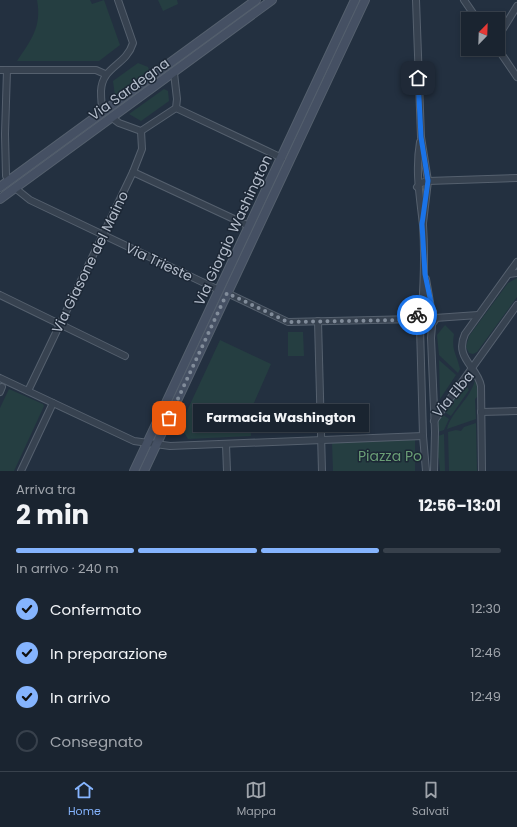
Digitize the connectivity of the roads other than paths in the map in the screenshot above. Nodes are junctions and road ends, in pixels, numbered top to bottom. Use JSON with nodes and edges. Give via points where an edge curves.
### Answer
{"nodes":[{"id":1,"x":118,"y":0,"type":"edge"},
{"id":2,"x":256,"y":0,"type":"edge"},
{"id":3,"x":272,"y":0,"type":"edge"},
{"id":4,"x":355,"y":0,"type":"edge"},
{"id":5,"x":365,"y":0,"type":"edge"},
{"id":6,"x":416,"y":0,"type":"edge"},
{"id":7,"x":464,"y":0,"type":"edge"},
{"id":8,"x":517,"y":6,"type":"edge"},
{"id":9,"x":472,"y":12,"type":"edge"},
{"id":10,"x":505,"y":26,"type":"edge"},
{"id":11,"x":503,"y":56,"type":"edge"},
{"id":12,"x":168,"y":64,"type":"junction"},
{"id":13,"x":0,"y":70,"type":"edge"},
{"id":14,"x":7,"y":70,"type":"junction"},
{"id":15,"x":174,"y":73,"type":"junction"},
{"id":16,"x":105,"y":74,"type":"junction"},
{"id":17,"x":517,"y":77,"type":"edge"},
{"id":18,"x":176,"y":108,"type":"junction"},
{"id":19,"x":103,"y":110,"type":"junction"},
{"id":20,"x":111,"y":117,"type":"junction"},
{"id":21,"x":142,"y":131,"type":"junction"},
{"id":22,"x":421,"y":137,"type":"junction"},
{"id":23,"x":285,"y":160,"type":"junction"},
{"id":24,"x":133,"y":172,"type":"junction"},
{"id":25,"x":517,"y":178,"type":"edge"},
{"id":26,"x":9,"y":180,"type":"junction"},
{"id":27,"x":428,"y":181,"type":"junction"},
{"id":28,"x":0,"y":187,"type":"edge"},
{"id":29,"x":417,"y":187,"type":"junction"},
{"id":30,"x":15,"y":188,"type":"junction"},
{"id":31,"x":0,"y":198,"type":"edge"},
{"id":32,"x":422,"y":224,"type":"junction"},
{"id":33,"x":249,"y":226,"type":"junction"},
{"id":34,"x":257,"y":230,"type":"junction"},
{"id":35,"x":103,"y":234,"type":"junction"},
{"id":36,"x":517,"y":262,"type":"edge"},
{"id":37,"x":517,"y":273,"type":"edge"},
{"id":38,"x":425,"y":274,"type":"junction"},
{"id":39,"x":508,"y":274,"type":"junction"},
{"id":40,"x":223,"y":292,"type":"junction"},
{"id":41,"x":0,"y":295,"type":"edge"},
{"id":42,"x":517,"y":305,"type":"edge"},
{"id":43,"x":422,"y":310,"type":"junction"},
{"id":44,"x":434,"y":315,"type":"junction"},
{"id":45,"x":478,"y":315,"type":"junction"},
{"id":46,"x":416,"y":319,"type":"junction"},
{"id":47,"x":318,"y":321,"type":"junction"},
{"id":48,"x":60,"y":324,"type":"junction"},
{"id":49,"x":432,"y":326,"type":"junction"},
{"id":50,"x":420,"y":327,"type":"junction"},
{"id":51,"x":125,"y":356,"type":"dead end"},
{"id":52,"x":471,"y":368,"type":"junction"},
{"id":53,"x":2,"y":384,"type":"edge"},
{"id":54,"x":28,"y":391,"type":"junction"},
{"id":55,"x":53,"y":403,"type":"junction"},
{"id":56,"x":517,"y":411,"type":"edge"},
{"id":57,"x":481,"y":412,"type":"junction"},
{"id":58,"x":434,"y":420,"type":"junction"},
{"id":59,"x":423,"y":436,"type":"junction"},
{"id":60,"x":321,"y":441,"type":"junction"},
{"id":61,"x":147,"y":443,"type":"junction"},
{"id":62,"x":157,"y":444,"type":"junction"},
{"id":63,"x":226,"y":445,"type":"junction"},
{"id":64,"x":21,"y":471,"type":"edge"},
{"id":65,"x":134,"y":471,"type":"edge"},
{"id":66,"x":144,"y":471,"type":"edge"},
{"id":67,"x":227,"y":471,"type":"edge"},
{"id":68,"x":322,"y":471,"type":"edge"},
{"id":69,"x":426,"y":471,"type":"edge"},
{"id":70,"x":434,"y":471,"type":"edge"},
{"id":71,"x":482,"y":471,"type":"edge"}],
"edges":[{"from":1,"to":16,"type":"street","via":[[133,43],[126,57]]},
{"from":2,"to":12,"type":"street","name":"Via Sardegna"},
{"from":3,"to":15,"type":"street","name":"Via Sardegna"},
{"from":4,"to":23,"type":"street","name":"Via Giorgio Washington"},
{"from":5,"to":23,"type":"street","name":"Via Giorgio Washington"},
{"from":6,"to":22,"type":"street"},
{"from":7,"to":9,"type":"street"},
{"from":8,"to":10,"type":"street"},
{"from":11,"to":17,"type":"street"},
{"from":12,"to":15,"type":"street"},
{"from":12,"to":19,"type":"street","name":"Via Sardegna"},
{"from":13,"to":14,"type":"street"},
{"from":14,"to":16,"type":"street","via":[[96,70]]},
{"from":14,"to":26,"type":"street","via":[[5,134],[6,176]]},
{"from":15,"to":18,"type":"street"},
{"from":15,"to":20,"type":"street","name":"Via Sardegna"},
{"from":16,"to":19,"type":"street","via":[[102,86]]},
{"from":18,"to":21,"type":"street"},
{"from":18,"to":23,"type":"street"},
{"from":19,"to":20,"type":"street"},
{"from":19,"to":26,"type":"street","name":"Via Sardegna"},
{"from":20,"to":21,"type":"street","via":[[123,125]]},
{"from":20,"to":30,"type":"street","name":"Via Sardegna"},
{"from":21,"to":24,"type":"street","name":"Via Giasone del Maino","via":[[142,149]]},
{"from":22,"to":27,"type":"street"},
{"from":22,"to":29,"type":"street"},
{"from":23,"to":33,"type":"street","name":"Via Giorgio Washington"},
{"from":23,"to":34,"type":"street","name":"Via Giorgio Washington"},
{"from":24,"to":33,"type":"street"},
{"from":24,"to":35,"type":"street","name":"Via Giasone del Maino"},
{"from":25,"to":27,"type":"street"},
{"from":26,"to":28,"type":"street","name":"Via Sardegna"},
{"from":26,"to":30,"type":"street"},
{"from":27,"to":29,"type":"street"},
{"from":27,"to":32,"type":"street"},
{"from":29,"to":32,"type":"street"},
{"from":30,"to":31,"type":"street","name":"Via Sardegna"},
{"from":30,"to":35,"type":"street","name":"Via Trieste","via":[[30,200]]},
{"from":32,"to":38,"type":"street"},
{"from":33,"to":34,"type":"street"},
{"from":33,"to":40,"type":"street","name":"Via Giorgio Washington"},
{"from":34,"to":40,"type":"street","name":"Via Giorgio Washington"},
{"from":35,"to":40,"type":"street","name":"Via Trieste"},
{"from":35,"to":48,"type":"street","name":"Via Giasone del Maino"},
{"from":36,"to":39,"type":"street"},
{"from":37,"to":39,"type":"street"},
{"from":38,"to":43,"type":"street"},
{"from":38,"to":44,"type":"street"},
{"from":39,"to":45,"type":"street"},
{"from":40,"to":47,"type":"street","name":"Via Trieste","via":[[288,322]]},
{"from":40,"to":61,"type":"street","name":"Via Giorgio Washington"},
{"from":40,"to":62,"type":"street","name":"Via Giorgio Washington"},
{"from":41,"to":48,"type":"street"},
{"from":42,"to":52,"type":"street"},
{"from":43,"to":44,"type":"street","via":[[429,310]]},
{"from":43,"to":46,"type":"street"},
{"from":44,"to":45,"type":"street"},
{"from":44,"to":49,"type":"street"},
{"from":45,"to":52,"type":"street","via":[[462,342],[462,350]]},
{"from":46,"to":47,"type":"street","name":"Via Trieste"},
{"from":46,"to":50,"type":"street"},
{"from":47,"to":60,"type":"street"},
{"from":48,"to":51,"type":"street"},
{"from":48,"to":54,"type":"street","name":"Via Giasone del Maino"},
{"from":49,"to":50,"type":"street"},
{"from":49,"to":58,"type":"street","name":"Via Elba"},
{"from":50,"to":59,"type":"street","name":"Via Elba"},
{"from":52,"to":57,"type":"street","name":"Via Elba","via":[[480,383]]},
{"from":52,"to":58,"type":"street","name":"Via Elba"},
{"from":53,"to":54,"type":"street"},
{"from":54,"to":55,"type":"street"},
{"from":55,"to":61,"type":"street","via":[[134,441]]},
{"from":55,"to":64,"type":"street"},
{"from":56,"to":57,"type":"street"},
{"from":57,"to":71,"type":"street"},
{"from":58,"to":70,"type":"street"},
{"from":59,"to":60,"type":"street"},
{"from":59,"to":69,"type":"street"},
{"from":60,"to":63,"type":"street"},
{"from":60,"to":68,"type":"street"},
{"from":61,"to":62,"type":"street"},
{"from":61,"to":65,"type":"street","name":"Via Giorgio Washington"},
{"from":62,"to":63,"type":"street"},
{"from":62,"to":66,"type":"street","name":"Via Giorgio Washington"},
{"from":63,"to":67,"type":"street"}]}
